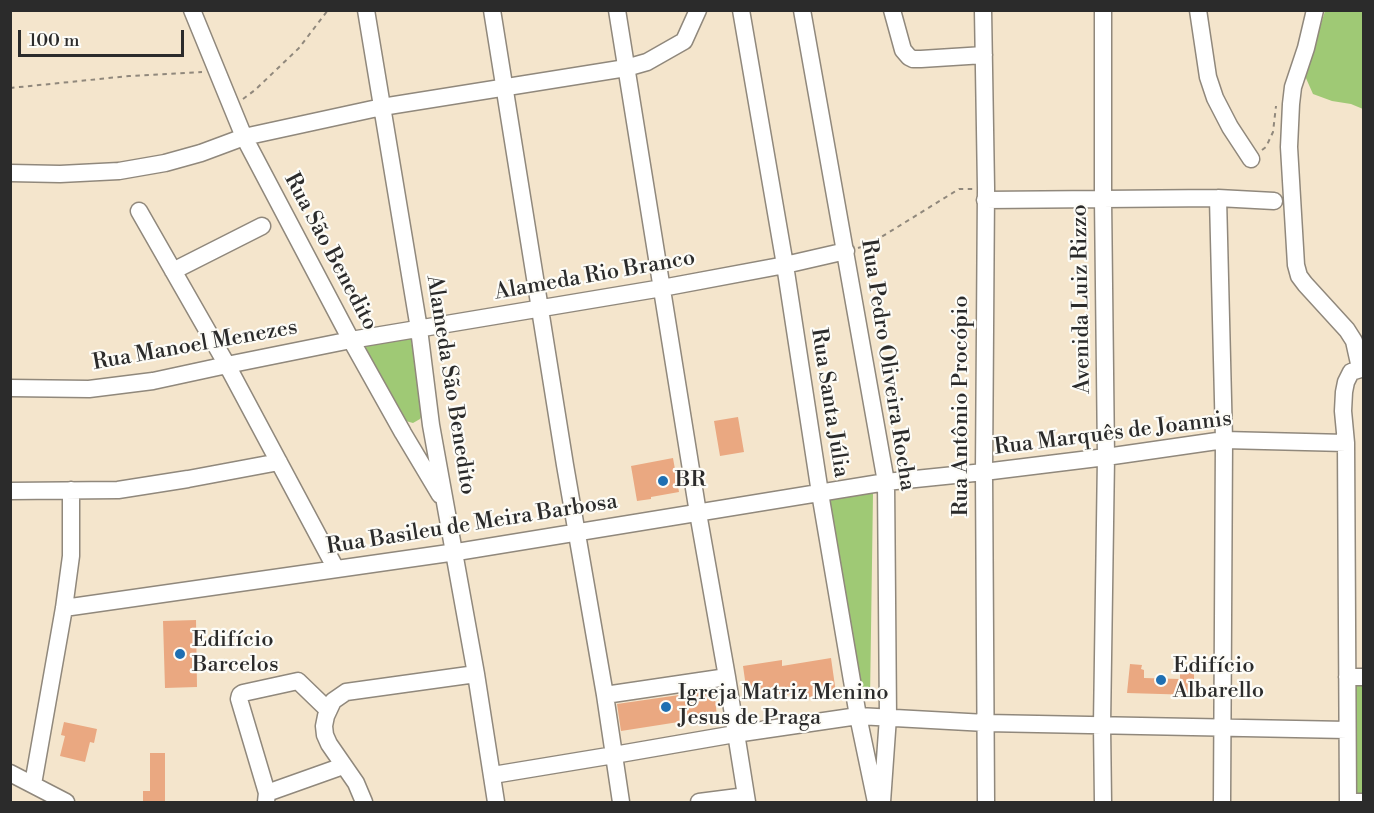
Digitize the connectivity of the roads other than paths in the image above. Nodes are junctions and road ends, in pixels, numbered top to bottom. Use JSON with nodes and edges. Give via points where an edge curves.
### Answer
{"nodes":[{"id":1,"x":192,"y":10,"type":"edge"},
{"id":2,"x":366,"y":10,"type":"edge"},
{"id":3,"x":492,"y":10,"type":"edge"},
{"id":4,"x":617,"y":10,"type":"edge"},
{"id":5,"x":698,"y":10,"type":"edge"},
{"id":6,"x":741,"y":10,"type":"edge"},
{"id":7,"x":802,"y":10,"type":"edge"},
{"id":8,"x":892,"y":10,"type":"edge"},
{"id":9,"x":983,"y":10,"type":"edge"},
{"id":10,"x":1103,"y":10,"type":"edge"},
{"id":11,"x":1198,"y":10,"type":"edge"},
{"id":12,"x":1315,"y":10,"type":"edge"},
{"id":13,"x":984,"y":56,"type":"junction"},
{"id":14,"x":626,"y":68,"type":"junction"},
{"id":15,"x":503,"y":88,"type":"junction"},
{"id":16,"x":382,"y":107,"type":"junction"},
{"id":17,"x":244,"y":137,"type":"junction"},
{"id":18,"x":1251,"y":159,"type":"dead end"},
{"id":19,"x":10,"y":173,"type":"edge"},
{"id":20,"x":985,"y":194,"type":"junction"},
{"id":21,"x":1218,"y":198,"type":"junction"},
{"id":22,"x":1103,"y":199,"type":"junction"},
{"id":23,"x":1274,"y":201,"type":"dead end"},
{"id":24,"x":139,"y":211,"type":"dead end"},
{"id":25,"x":262,"y":226,"type":"dead end"},
{"id":26,"x":846,"y":251,"type":"junction"},
{"id":27,"x":785,"y":265,"type":"junction"},
{"id":28,"x":173,"y":271,"type":"junction"},
{"id":29,"x":662,"y":288,"type":"junction"},
{"id":30,"x":541,"y":308,"type":"junction"},
{"id":31,"x":419,"y":329,"type":"junction"},
{"id":32,"x":351,"y":340,"type":"junction"},
{"id":33,"x":227,"y":364,"type":"junction"},
{"id":34,"x":1362,"y":368,"type":"edge"},
{"id":35,"x":10,"y":388,"type":"edge"},
{"id":36,"x":431,"y":425,"type":"junction"},
{"id":37,"x":403,"y":433,"type":"junction"},
{"id":38,"x":1224,"y":440,"type":"junction"},
{"id":39,"x":1346,"y":443,"type":"junction"},
{"id":40,"x":1106,"y":457,"type":"junction"},
{"id":41,"x":279,"y":462,"type":"junction"},
{"id":42,"x":984,"y":472,"type":"junction"},
{"id":43,"x":886,"y":482,"type":"junction"},
{"id":44,"x":71,"y":490,"type":"junction"},
{"id":45,"x":10,"y":491,"type":"edge"},
{"id":46,"x":820,"y":492,"type":"junction"},
{"id":47,"x":446,"y":506,"type":"junction"},
{"id":48,"x":699,"y":513,"type":"junction"},
{"id":49,"x":576,"y":533,"type":"junction"},
{"id":50,"x":455,"y":552,"type":"junction"},
{"id":51,"x":336,"y":569,"type":"junction"},
{"id":52,"x":64,"y":608,"type":"junction"},
{"id":53,"x":476,"y":674,"type":"junction"},
{"id":54,"x":727,"y":677,"type":"junction"},
{"id":55,"x":1355,"y":677,"type":"edge"},
{"id":56,"x":605,"y":695,"type":"junction"},
{"id":57,"x":328,"y":710,"type":"junction"},
{"id":58,"x":858,"y":716,"type":"junction"},
{"id":59,"x":888,"y":717,"type":"junction"},
{"id":60,"x":986,"y":723,"type":"junction"},
{"id":61,"x":1102,"y":725,"type":"junction"},
{"id":62,"x":1221,"y":728,"type":"junction"},
{"id":63,"x":1347,"y":730,"type":"junction"},
{"id":64,"x":735,"y":734,"type":"junction"},
{"id":65,"x":614,"y":755,"type":"junction"},
{"id":66,"x":344,"y":766,"type":"junction"},
{"id":67,"x":10,"y":773,"type":"edge"},
{"id":68,"x":493,"y":775,"type":"junction"},
{"id":69,"x":33,"y":784,"type":"junction"},
{"id":70,"x":267,"y":798,"type":"edge"},
{"id":71,"x":746,"y":799,"type":"edge"},
{"id":72,"x":66,"y":802,"type":"edge"},
{"id":73,"x":364,"y":802,"type":"edge"},
{"id":74,"x":496,"y":802,"type":"edge"},
{"id":75,"x":621,"y":802,"type":"edge"},
{"id":76,"x":699,"y":802,"type":"edge"},
{"id":77,"x":876,"y":802,"type":"edge"},
{"id":78,"x":882,"y":802,"type":"edge"},
{"id":79,"x":986,"y":802,"type":"edge"},
{"id":80,"x":1103,"y":802,"type":"edge"},
{"id":81,"x":1222,"y":802,"type":"edge"},
{"id":82,"x":1348,"y":802,"type":"edge"},
{"id":83,"x":1364,"y":802,"type":"edge"}],
"edges":[{"from":1,"to":17,"type":"street","name":"Rua São Benedito"},
{"from":2,"to":16,"type":"street","name":"Alameda São Benedito"},
{"from":3,"to":15,"type":"street"},
{"from":4,"to":14,"type":"street"},
{"from":5,"to":14,"type":"street","via":[[684,41],[647,62]]},
{"from":6,"to":27,"type":"street","name":"Rua Santa Júlia"},
{"from":7,"to":26,"type":"street","name":"Rua Pedro Oliveira Rocha"},
{"from":8,"to":13,"type":"street","via":[[903,50],[913,59]]},
{"from":9,"to":13,"type":"street","name":"Rua Antônio Procópio"},
{"from":10,"to":22,"type":"street","name":"Avenida Luiz Rizzo"},
{"from":11,"to":18,"type":"street","via":[[1215,98]]},
{"from":12,"to":34,"type":"street","via":[[1291,104],[1289,147],[1296,265],[1305,284],[1347,330]]},
{"from":13,"to":20,"type":"street","name":"Rua Antônio Procópio"},
{"from":14,"to":15,"type":"street"},
{"from":14,"to":29,"type":"street"},
{"from":15,"to":16,"type":"street"},
{"from":15,"to":30,"type":"street"},
{"from":16,"to":17,"type":"street"},
{"from":16,"to":31,"type":"street","name":"Alameda São Benedito"},
{"from":17,"to":19,"type":"street","via":[[165,163],[119,171]]},
{"from":17,"to":32,"type":"street","name":"Rua São Benedito"},
{"from":20,"to":22,"type":"street"},
{"from":20,"to":42,"type":"street","name":"Rua Antônio Procópio"},
{"from":21,"to":22,"type":"street"},
{"from":21,"to":23,"type":"street"},
{"from":21,"to":38,"type":"street"},
{"from":22,"to":40,"type":"street","name":"Avenida Luiz Rizzo"},
{"from":24,"to":28,"type":"street"},
{"from":25,"to":28,"type":"street"},
{"from":26,"to":27,"type":"street","name":"Alameda Rio Branco"},
{"from":26,"to":43,"type":"street","name":"Rua Pedro Oliveira Rocha"},
{"from":27,"to":29,"type":"street","name":"Alameda Rio Branco"},
{"from":27,"to":46,"type":"street","name":"Rua Santa Júlia"},
{"from":28,"to":33,"type":"street"},
{"from":29,"to":30,"type":"street","name":"Alameda Rio Branco"},
{"from":29,"to":48,"type":"street"},
{"from":30,"to":31,"type":"street","name":"Alameda Rio Branco"},
{"from":30,"to":49,"type":"street"},
{"from":31,"to":32,"type":"street","name":"Alameda Rio Branco"},
{"from":31,"to":36,"type":"street","name":"Alameda São Benedito"},
{"from":32,"to":33,"type":"street","name":"Rua Manoel Menezes"},
{"from":32,"to":37,"type":"street","name":"Rua São Benedito"},
{"from":33,"to":35,"type":"street","name":"Rua Manoel Menezes","via":[[153,381],[89,389]]},
{"from":33,"to":41,"type":"street"},
{"from":34,"to":39,"type":"street","via":[[1348,375],[1344,392]]},
{"from":36,"to":37,"type":"street"},
{"from":36,"to":47,"type":"street","name":"Alameda São Benedito"},
{"from":37,"to":47,"type":"street","name":"Rua São Benedito"},
{"from":38,"to":39,"type":"street","name":"Rua Marquês de Joannis"},
{"from":38,"to":40,"type":"street","name":"Rua Marquês de Joannis"},
{"from":38,"to":62,"type":"street"},
{"from":39,"to":55,"type":"street"},
{"from":40,"to":42,"type":"street","name":"Rua Marquês de Joannis"},
{"from":40,"to":61,"type":"street","name":"Avenida Luiz Rizzo"},
{"from":41,"to":44,"type":"street","via":[[118,490]]},
{"from":41,"to":51,"type":"street"},
{"from":42,"to":43,"type":"street","name":"Rua Marquês de Joannis"},
{"from":42,"to":60,"type":"street","name":"Rua Antônio Procópio"},
{"from":43,"to":46,"type":"street","name":"Rua Basileu de Meira Barbosa"},
{"from":43,"to":59,"type":"street","name":"Rua Pedro Oliveira Rocha"},
{"from":44,"to":45,"type":"street"},
{"from":44,"to":52,"type":"street","via":[[71,556]]},
{"from":46,"to":48,"type":"street","name":"Rua Basileu de Meira Barbosa"},
{"from":46,"to":58,"type":"street","name":"Rua Santa Júlia"},
{"from":47,"to":50,"type":"street","name":"Alameda São Benedito"},
{"from":48,"to":49,"type":"street","name":"Rua Basileu de Meira Barbosa"},
{"from":48,"to":54,"type":"street"},
{"from":49,"to":50,"type":"street","name":"Rua Basileu de Meira Barbosa"},
{"from":49,"to":56,"type":"street"},
{"from":50,"to":51,"type":"street","name":"Rua Basileu de Meira Barbosa"},
{"from":50,"to":53,"type":"street","name":"Alameda São Benedito"},
{"from":51,"to":52,"type":"street","name":"Rua Basileu de Meira Barbosa"},
{"from":52,"to":69,"type":"street"},
{"from":53,"to":57,"type":"street","via":[[346,692]]},
{"from":53,"to":68,"type":"street","name":"Alameda São Benedito"},
{"from":54,"to":56,"type":"street"},
{"from":54,"to":64,"type":"street"},
{"from":55,"to":63,"type":"street"},
{"from":56,"to":65,"type":"street"},
{"from":57,"to":66,"type":"street","via":[[325,735]]},
{"from":57,"to":70,"type":"street","via":[[298,681],[240,695]]},
{"from":58,"to":59,"type":"street"},
{"from":58,"to":64,"type":"street"},
{"from":58,"to":77,"type":"street","name":"Rua Santa Júlia"},
{"from":59,"to":60,"type":"street"},
{"from":59,"to":78,"type":"street","name":"Rua Pedro Oliveira Rocha"},
{"from":60,"to":61,"type":"street"},
{"from":60,"to":79,"type":"street","name":"Rua Antônio Procópio"},
{"from":61,"to":62,"type":"street"},
{"from":61,"to":80,"type":"street","name":"Avenida Luiz Rizzo"},
{"from":62,"to":63,"type":"street"},
{"from":62,"to":81,"type":"street"},
{"from":63,"to":82,"type":"street"},
{"from":64,"to":65,"type":"street"},
{"from":64,"to":71,"type":"street"},
{"from":65,"to":68,"type":"street"},
{"from":65,"to":75,"type":"street"},
{"from":66,"to":70,"type":"street"},
{"from":66,"to":73,"type":"street"},
{"from":67,"to":69,"type":"street"},
{"from":68,"to":74,"type":"street","name":"Alameda São Benedito"},
{"from":69,"to":72,"type":"street"},
{"from":71,"to":76,"type":"street"},
{"from":82,"to":83,"type":"street"}]}
